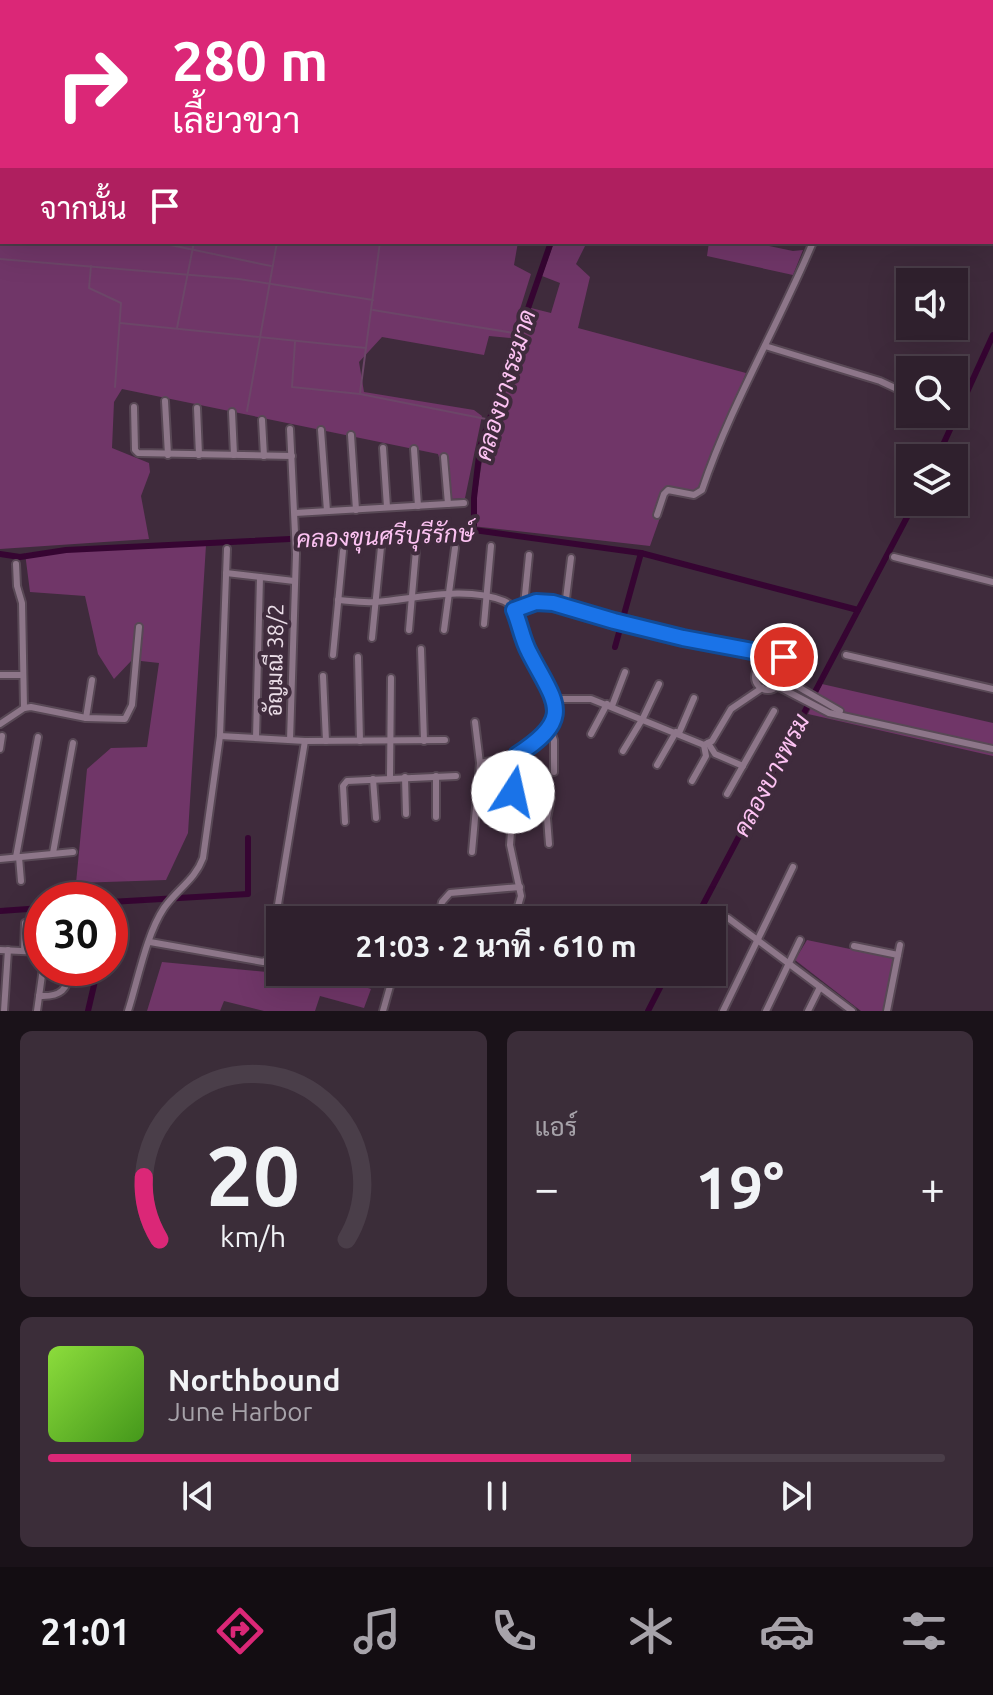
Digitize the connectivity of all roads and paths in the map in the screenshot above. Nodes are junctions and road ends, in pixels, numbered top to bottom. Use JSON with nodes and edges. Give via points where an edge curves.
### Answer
{"nodes":[{"id":1,"x":812,"y":244,"type":"edge"},
{"id":2,"x":765,"y":346,"type":"junction"},
{"id":3,"x":896,"y":388,"type":"edge"},
{"id":4,"x":165,"y":401,"type":"dead end"},
{"id":5,"x":134,"y":407,"type":"dead end"},
{"id":6,"x":197,"y":408,"type":"dead end"},
{"id":7,"x":232,"y":412,"type":"dead end"},
{"id":8,"x":262,"y":420,"type":"dead end"},
{"id":9,"x":290,"y":429,"type":"dead end"},
{"id":10,"x":321,"y":430,"type":"dead end"},
{"id":11,"x":351,"y":435,"type":"dead end"},
{"id":12,"x":383,"y":448,"type":"dead end"},
{"id":13,"x":414,"y":449,"type":"dead end"},
{"id":14,"x":168,"y":455,"type":"junction"},
{"id":15,"x":199,"y":455,"type":"junction"},
{"id":16,"x":234,"y":455,"type":"junction"},
{"id":17,"x":264,"y":456,"type":"junction"},
{"id":18,"x":292,"y":456,"type":"junction"},
{"id":19,"x":444,"y":457,"type":"dead end"},
{"id":20,"x":464,"y":503,"type":"dead end"},
{"id":21,"x":448,"y":504,"type":"junction"},
{"id":22,"x":418,"y":506,"type":"junction"},
{"id":23,"x":387,"y":507,"type":"junction"},
{"id":24,"x":356,"y":510,"type":"junction"},
{"id":25,"x":327,"y":511,"type":"junction"},
{"id":26,"x":657,"y":515,"type":"dead end"},
{"id":27,"x":295,"y":516,"type":"junction"},
{"id":28,"x":491,"y":546,"type":"dead end"},
{"id":29,"x":381,"y":547,"type":"dead end"},
{"id":30,"x":455,"y":548,"type":"dead end"},
{"id":31,"x":227,"y":549,"type":"dead end"},
{"id":32,"x":416,"y":550,"type":"dead end"},
{"id":33,"x":343,"y":551,"type":"dead end"},
{"id":34,"x":529,"y":555,"type":"dead end"},
{"id":35,"x":894,"y":557,"type":"dead end"},
{"id":36,"x":571,"y":558,"type":"dead end"},
{"id":37,"x":16,"y":564,"type":"dead end"},
{"id":38,"x":226,"y":573,"type":"junction"},
{"id":39,"x":260,"y":577,"type":"junction"},
{"id":40,"x":294,"y":581,"type":"junction"},
{"id":41,"x":993,"y":582,"type":"edge"},
{"id":42,"x":449,"y":594,"type":"junction"},
{"id":43,"x":486,"y":597,"type":"junction"},
{"id":44,"x":412,"y":598,"type":"junction"},
{"id":45,"x":338,"y":600,"type":"junction"},
{"id":46,"x":375,"y":602,"type":"junction"},
{"id":47,"x":524,"y":605,"type":"junction"},
{"id":48,"x":565,"y":607,"type":"junction"},
{"id":49,"x":514,"y":610,"type":"junction"},
{"id":50,"x":484,"y":624,"type":"dead end"},
{"id":51,"x":139,"y":627,"type":"dead end"},
{"id":52,"x":409,"y":630,"type":"dead end"},
{"id":53,"x":444,"y":630,"type":"dead end"},
{"id":54,"x":372,"y":638,"type":"dead end"},
{"id":55,"x":421,"y":649,"type":"dead end"},
{"id":56,"x":333,"y":655,"type":"dead end"},
{"id":57,"x":846,"y":655,"type":"dead end"},
{"id":58,"x":358,"y":657,"type":"dead end"},
{"id":59,"x":625,"y":672,"type":"dead end"},
{"id":60,"x":0,"y":675,"type":"edge"},
{"id":61,"x":22,"y":675,"type":"junction"},
{"id":62,"x":808,"y":675,"type":"dead end"},
{"id":63,"x":323,"y":676,"type":"dead end"},
{"id":64,"x":781,"y":677,"type":"junction"},
{"id":65,"x":391,"y":678,"type":"dead end"},
{"id":66,"x":92,"y":680,"type":"dead end"},
{"id":67,"x":659,"y":684,"type":"dead end"},
{"id":68,"x":777,"y":686,"type":"junction"},
{"id":69,"x":762,"y":688,"type":"junction"},
{"id":70,"x":790,"y":688,"type":"junction"},
{"id":71,"x":993,"y":689,"type":"edge"},
{"id":72,"x":694,"y":698,"type":"dead end"},
{"id":73,"x":553,"y":699,"type":"junction"},
{"id":74,"x":610,"y":705,"type":"junction"},
{"id":75,"x":24,"y":708,"type":"junction"},
{"id":76,"x":774,"y":711,"type":"dead end"},
{"id":77,"x":86,"y":718,"type":"junction"},
{"id":78,"x":643,"y":718,"type":"junction"},
{"id":79,"x":475,"y":722,"type":"dead end"},
{"id":80,"x":0,"y":724,"type":"edge"},
{"id":81,"x":550,"y":729,"type":"junction"},
{"id":82,"x":678,"y":733,"type":"junction"},
{"id":83,"x":591,"y":734,"type":"dead end"},
{"id":84,"x":2,"y":736,"type":"dead end"},
{"id":85,"x":220,"y":736,"type":"junction"},
{"id":86,"x":38,"y":737,"type":"dead end"},
{"id":87,"x":256,"y":738,"type":"junction"},
{"id":88,"x":290,"y":740,"type":"junction"},
{"id":89,"x":391,"y":740,"type":"junction"},
{"id":90,"x":445,"y":740,"type":"dead end"},
{"id":91,"x":305,"y":741,"type":"junction"},
{"id":92,"x":326,"y":741,"type":"junction"},
{"id":93,"x":360,"y":741,"type":"junction"},
{"id":94,"x":424,"y":741,"type":"junction"},
{"id":95,"x":73,"y":743,"type":"dead end"},
{"id":96,"x":706,"y":744,"type":"junction"},
{"id":97,"x":0,"y":749,"type":"edge"},
{"id":98,"x":993,"y":749,"type":"edge"},
{"id":99,"x":623,"y":751,"type":"dead end"},
{"id":100,"x":517,"y":755,"type":"junction"},
{"id":101,"x":480,"y":763,"type":"junction"},
{"id":102,"x":657,"y":765,"type":"dead end"},
{"id":103,"x":743,"y":766,"type":"junction"},
{"id":104,"x":554,"y":772,"type":"dead end"},
{"id":105,"x":436,"y":776,"type":"junction"},
{"id":106,"x":456,"y":776,"type":"dead end"},
{"id":107,"x":390,"y":777,"type":"junction"},
{"id":108,"x":405,"y":777,"type":"junction"},
{"id":109,"x":373,"y":779,"type":"junction"},
{"id":110,"x":692,"y":781,"type":"dead end"},
{"id":111,"x":513,"y":792,"type":"junction"},
{"id":112,"x":727,"y":794,"type":"dead end"},
{"id":113,"x":406,"y":814,"type":"dead end"},
{"id":114,"x":436,"y":817,"type":"dead end"},
{"id":115,"x":376,"y":818,"type":"dead end"},
{"id":116,"x":345,"y":822,"type":"dead end"},
{"id":117,"x":549,"y":844,"type":"dead end"},
{"id":118,"x":73,"y":852,"type":"dead end"},
{"id":119,"x":472,"y":852,"type":"dead end"},
{"id":120,"x":53,"y":853,"type":"junction"},
{"id":121,"x":17,"y":857,"type":"junction"},
{"id":122,"x":0,"y":859,"type":"edge"},
{"id":123,"x":793,"y":867,"type":"dead end"},
{"id":124,"x":21,"y":881,"type":"dead end"},
{"id":125,"x":520,"y":887,"type":"junction"},
{"id":126,"x":279,"y":906,"type":"edge"},
{"id":127,"x":441,"y":906,"type":"edge"},
{"id":128,"x":518,"y":906,"type":"edge"},
{"id":129,"x":728,"y":918,"type":"dead end"},
{"id":130,"x":758,"y":940,"type":"junction"},
{"id":131,"x":800,"y":940,"type":"dead end"},
{"id":132,"x":150,"y":942,"type":"junction"},
{"id":133,"x":900,"y":945,"type":"dead end"},
{"id":134,"x":854,"y":946,"type":"dead end"},
{"id":135,"x":4,"y":950,"type":"edge"},
{"id":136,"x":24,"y":951,"type":"edge"},
{"id":137,"x":898,"y":955,"type":"junction"},
{"id":138,"x":266,"y":961,"type":"edge"},
{"id":139,"x":789,"y":964,"type":"junction"},
{"id":140,"x":40,"y":986,"type":"edge"},
{"id":141,"x":67,"y":986,"type":"edge"},
{"id":142,"x":391,"y":986,"type":"edge"},
{"id":143,"x":820,"y":987,"type":"junction"},
{"id":144,"x":39,"y":996,"type":"junction"},
{"id":145,"x":4,"y":1011,"type":"edge"},
{"id":146,"x":37,"y":1011,"type":"edge"},
{"id":147,"x":128,"y":1011,"type":"edge"},
{"id":148,"x":383,"y":1011,"type":"edge"},
{"id":149,"x":723,"y":1011,"type":"edge"},
{"id":150,"x":766,"y":1011,"type":"edge"},
{"id":151,"x":808,"y":1011,"type":"edge"},
{"id":152,"x":852,"y":1011,"type":"edge"},
{"id":153,"x":887,"y":1011,"type":"edge"}],
"edges":[{"from":1,"to":2,"type":"street"},
{"from":2,"to":3,"type":"street"},
{"from":2,"to":26,"type":"street","via":[[724,428],[702,490],[694,495],[668,490]]},
{"from":4,"to":14,"type":"street"},
{"from":5,"to":14,"type":"street","via":[[135,450]]},
{"from":6,"to":15,"type":"street"},
{"from":7,"to":16,"type":"street"},
{"from":8,"to":17,"type":"street"},
{"from":9,"to":18,"type":"street","name":"อัญมณี 38/2"},
{"from":10,"to":25,"type":"street"},
{"from":11,"to":24,"type":"street"},
{"from":12,"to":23,"type":"street"},
{"from":13,"to":22,"type":"street"},
{"from":14,"to":15,"type":"street"},
{"from":15,"to":16,"type":"street"},
{"from":16,"to":17,"type":"street"},
{"from":17,"to":18,"type":"street"},
{"from":18,"to":27,"type":"street","name":"อัญมณี 38/2"},
{"from":19,"to":21,"type":"street"},
{"from":20,"to":21,"type":"street"},
{"from":21,"to":22,"type":"street"},
{"from":22,"to":23,"type":"street"},
{"from":23,"to":24,"type":"street"},
{"from":24,"to":25,"type":"street"},
{"from":25,"to":27,"type":"street"},
{"from":27,"to":40,"type":"street","name":"อัญมณี 38/2"},
{"from":28,"to":43,"type":"street"},
{"from":29,"to":46,"type":"street"},
{"from":30,"to":42,"type":"street"},
{"from":31,"to":38,"type":"street"},
{"from":32,"to":44,"type":"street"},
{"from":33,"to":45,"type":"street"},
{"from":34,"to":47,"type":"street"},
{"from":35,"to":41,"type":"street"},
{"from":36,"to":48,"type":"street"},
{"from":37,"to":61,"type":"street"},
{"from":38,"to":39,"type":"street"},
{"from":38,"to":85,"type":"street"},
{"from":39,"to":40,"type":"street"},
{"from":39,"to":87,"type":"street"},
{"from":40,"to":88,"type":"street","name":"อัญมณี 38/2"},
{"from":42,"to":43,"type":"street"},
{"from":42,"to":44,"type":"street"},
{"from":42,"to":53,"type":"street"},
{"from":43,"to":49,"type":"street","via":[[507,602]]},
{"from":43,"to":50,"type":"street"},
{"from":44,"to":46,"type":"street"},
{"from":44,"to":52,"type":"street"},
{"from":45,"to":46,"type":"street"},
{"from":45,"to":56,"type":"street"},
{"from":46,"to":54,"type":"street"},
{"from":47,"to":48,"type":"street"},
{"from":47,"to":49,"type":"street"},
{"from":48,"to":62,"type":"street","via":[[683,638],[774,654]]},
{"from":49,"to":73,"type":"street"},
{"from":51,"to":77,"type":"street","via":[[128,716],[118,721]]},
{"from":55,"to":94,"type":"street"},
{"from":57,"to":71,"type":"street"},
{"from":58,"to":93,"type":"street"},
{"from":59,"to":74,"type":"street"},
{"from":60,"to":61,"type":"street"},
{"from":61,"to":75,"type":"street"},
{"from":63,"to":92,"type":"street"},
{"from":64,"to":68,"type":"street"},
{"from":64,"to":69,"type":"street","via":[[774,666],[762,666],[755,676]]},
{"from":64,"to":70,"type":"street"},
{"from":65,"to":89,"type":"street"},
{"from":66,"to":77,"type":"street"},
{"from":67,"to":78,"type":"street"},
{"from":68,"to":69,"type":"street"},
{"from":68,"to":70,"type":"street"},
{"from":69,"to":96,"type":"street","via":[[731,709]]},
{"from":70,"to":98,"type":"street","via":[[830,710]]},
{"from":72,"to":82,"type":"street"},
{"from":73,"to":74,"type":"street","via":[[575,697]]},
{"from":73,"to":81,"type":"street"},
{"from":74,"to":78,"type":"street"},
{"from":74,"to":83,"type":"street"},
{"from":75,"to":77,"type":"street"},
{"from":75,"to":80,"type":"street"},
{"from":76,"to":103,"type":"street"},
{"from":78,"to":82,"type":"street"},
{"from":78,"to":99,"type":"street"},
{"from":79,"to":101,"type":"street"},
{"from":81,"to":100,"type":"street"},
{"from":81,"to":104,"type":"street"},
{"from":82,"to":96,"type":"street"},
{"from":82,"to":102,"type":"street"},
{"from":84,"to":97,"type":"street"},
{"from":85,"to":87,"type":"street"},
{"from":85,"to":132,"type":"street","via":[[203,858],[195,876],[167,904]]},
{"from":86,"to":121,"type":"street"},
{"from":87,"to":88,"type":"street"},
{"from":88,"to":91,"type":"street"},
{"from":89,"to":93,"type":"street"},
{"from":89,"to":94,"type":"street"},
{"from":89,"to":107,"type":"street"},
{"from":90,"to":94,"type":"street"},
{"from":91,"to":92,"type":"street"},
{"from":91,"to":126,"type":"street"},
{"from":92,"to":93,"type":"street"},
{"from":95,"to":120,"type":"street"},
{"from":96,"to":103,"type":"street"},
{"from":96,"to":110,"type":"street","via":[[706,756]]},
{"from":100,"to":101,"type":"street"},
{"from":100,"to":111,"type":"street"},
{"from":101,"to":119,"type":"street"},
{"from":103,"to":112,"type":"street"},
{"from":105,"to":106,"type":"street"},
{"from":105,"to":108,"type":"street"},
{"from":105,"to":114,"type":"street"},
{"from":107,"to":108,"type":"street"},
{"from":107,"to":109,"type":"street"},
{"from":108,"to":113,"type":"street"},
{"from":109,"to":115,"type":"street"},
{"from":109,"to":116,"type":"street","via":[[344,782]]},
{"from":111,"to":117,"type":"street","via":[[551,798]]},
{"from":111,"to":125,"type":"street","via":[[510,845]]},
{"from":118,"to":120,"type":"street"},
{"from":120,"to":121,"type":"street"},
{"from":121,"to":122,"type":"street"},
{"from":121,"to":124,"type":"street"},
{"from":123,"to":130,"type":"street"},
{"from":125,"to":127,"type":"street","via":[[450,893]]},
{"from":125,"to":128,"type":"street"},
{"from":129,"to":130,"type":"street"},
{"from":130,"to":139,"type":"street"},
{"from":130,"to":149,"type":"street"},
{"from":131,"to":139,"type":"street"},
{"from":132,"to":138,"type":"street"},
{"from":132,"to":147,"type":"street"},
{"from":133,"to":137,"type":"street"},
{"from":134,"to":137,"type":"street"},
{"from":135,"to":136,"type":"street"},
{"from":135,"to":145,"type":"street"},
{"from":137,"to":153,"type":"street"},
{"from":139,"to":143,"type":"street"},
{"from":139,"to":150,"type":"street"},
{"from":140,"to":144,"type":"street"},
{"from":141,"to":144,"type":"street","via":[[57,996]]},
{"from":142,"to":148,"type":"street"},
{"from":143,"to":151,"type":"street"},
{"from":143,"to":152,"type":"street"},
{"from":144,"to":146,"type":"street"}]}
